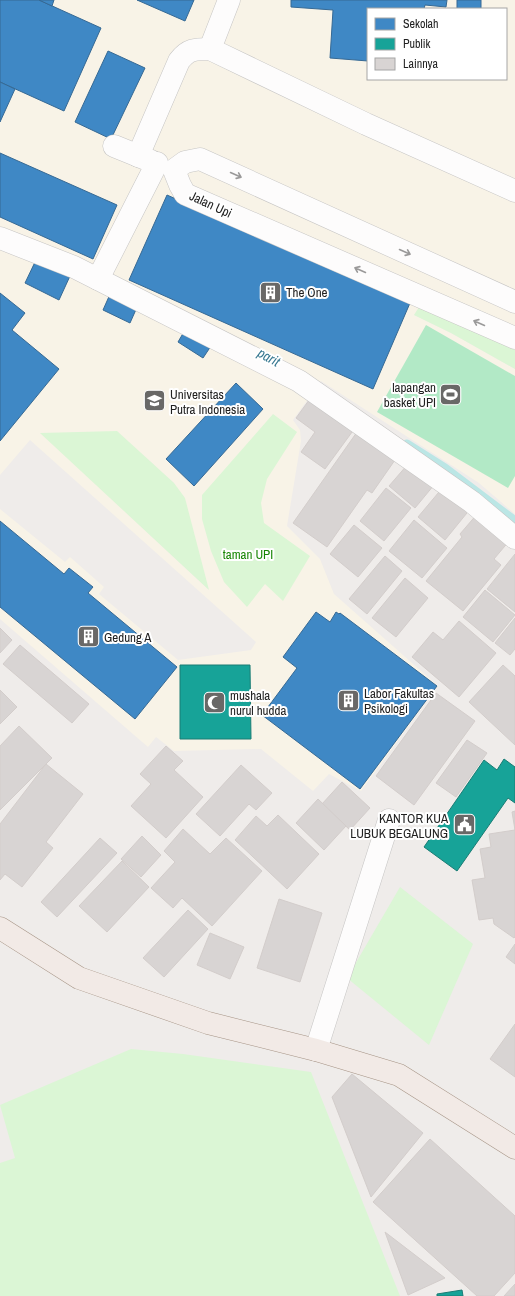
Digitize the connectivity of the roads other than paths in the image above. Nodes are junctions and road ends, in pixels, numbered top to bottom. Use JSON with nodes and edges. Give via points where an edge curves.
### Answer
{"nodes":[{"id":1,"x":229,"y":0,"type":"edge"},
{"id":2,"x":210,"y":49,"type":"junction"},
{"id":3,"x":114,"y":146,"type":"dead end"},
{"id":4,"x":156,"y":163,"type":"junction"},
{"id":5,"x":515,"y":191,"type":"edge"},
{"id":6,"x":0,"y":238,"type":"edge"},
{"id":7,"x":102,"y":272,"type":"junction"},
{"id":8,"x":515,"y":302,"type":"edge"},
{"id":9,"x":515,"y":338,"type":"edge"},
{"id":10,"x":515,"y":538,"type":"edge"},
{"id":11,"x":389,"y":820,"type":"dead end"},
{"id":12,"x":0,"y":928,"type":"edge"},
{"id":13,"x":316,"y":1050,"type":"junction"},
{"id":14,"x":515,"y":1148,"type":"edge"}],
"edges":[{"from":1,"to":2,"type":"street"},
{"from":2,"to":4,"type":"street","via":[[195,49],[184,54],[179,61]]},
{"from":2,"to":5,"type":"street","via":[[366,124]]},
{"from":3,"to":4,"type":"street"},
{"from":4,"to":7,"type":"street"},
{"from":4,"to":8,"type":"street","one_way":true,"via":[[200,159]]},
{"from":9,"to":4,"type":"street","name":"Jalan Upi","one_way":true,"via":[[185,194],[180,185]]},
{"from":6,"to":7,"type":"street","via":[[74,267]]},
{"from":7,"to":10,"type":"street","via":[[299,381],[472,502]]},
{"from":11,"to":13,"type":"street"},
{"from":12,"to":13,"type":"main road","via":[[79,978],[208,1023]]},
{"from":13,"to":14,"type":"main road","via":[[399,1075]]}]}
